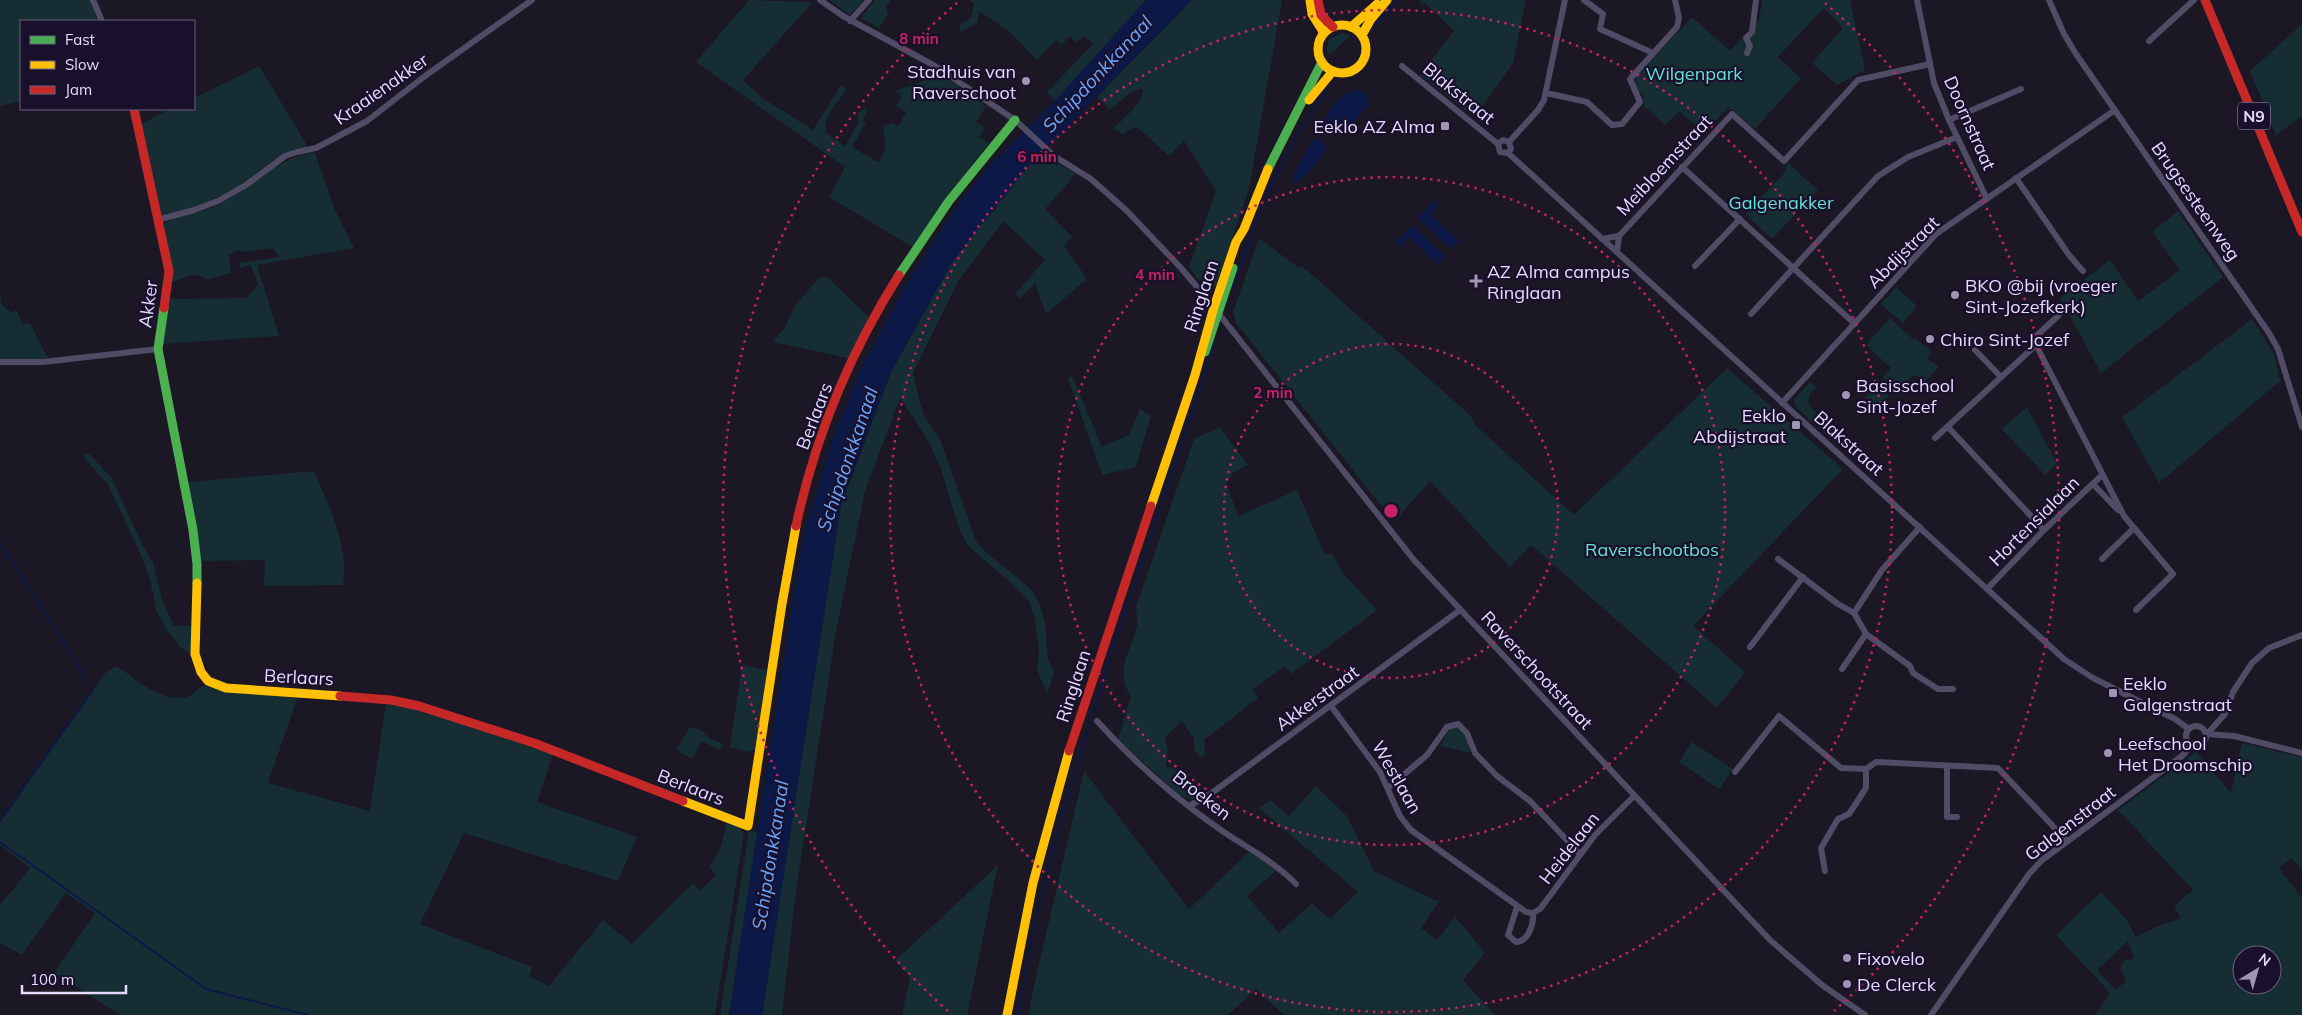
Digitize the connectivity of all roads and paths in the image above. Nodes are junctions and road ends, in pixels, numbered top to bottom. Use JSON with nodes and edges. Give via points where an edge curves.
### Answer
{"nodes":[{"id":1,"x":93,"y":0,"type":"edge"},
{"id":2,"x":532,"y":0,"type":"edge"},
{"id":3,"x":820,"y":0,"type":"edge"},
{"id":4,"x":869,"y":0,"type":"edge"},
{"id":5,"x":1310,"y":0,"type":"edge"},
{"id":6,"x":1318,"y":0,"type":"edge"},
{"id":7,"x":1381,"y":0,"type":"edge"},
{"id":8,"x":1387,"y":0,"type":"edge"},
{"id":9,"x":1565,"y":0,"type":"edge"},
{"id":10,"x":1584,"y":0,"type":"edge"},
{"id":11,"x":1674,"y":0,"type":"edge"},
{"id":12,"x":1756,"y":0,"type":"edge"},
{"id":13,"x":1917,"y":0,"type":"edge"},
{"id":14,"x":2049,"y":0,"type":"edge"},
{"id":15,"x":2194,"y":0,"type":"edge"},
{"id":16,"x":2205,"y":0,"type":"edge"},
{"id":17,"x":102,"y":20,"type":"edge"},
{"id":18,"x":850,"y":20,"type":"junction"},
{"id":19,"x":1333,"y":27,"type":"junction"},
{"id":20,"x":1351,"y":27,"type":"junction"},
{"id":21,"x":1324,"y":33,"type":"junction"},
{"id":22,"x":1362,"y":36,"type":"junction"},
{"id":23,"x":2148,"y":41,"type":"dead end"},
{"id":24,"x":1653,"y":53,"type":"junction"},
{"id":25,"x":1747,"y":53,"type":"dead end"},
{"id":26,"x":1322,"y":62,"type":"junction"},
{"id":27,"x":1930,"y":64,"type":"junction"},
{"id":28,"x":1402,"y":66,"type":"dead end"},
{"id":29,"x":1333,"y":71,"type":"junction"},
{"id":30,"x":2021,"y":88,"type":"dead end"},
{"id":31,"x":1546,"y":94,"type":"junction"},
{"id":32,"x":134,"y":110,"type":"edge"},
{"id":33,"x":2115,"y":110,"type":"junction"},
{"id":34,"x":1296,"y":116,"type":"junction"},
{"id":35,"x":1015,"y":120,"type":"junction"},
{"id":36,"x":1949,"y":120,"type":"junction"},
{"id":37,"x":1957,"y":137,"type":"junction"},
{"id":38,"x":1509,"y":142,"type":"junction"},
{"id":39,"x":1498,"y":144,"type":"junction"},
{"id":40,"x":1508,"y":153,"type":"junction"},
{"id":41,"x":1682,"y":167,"type":"junction"},
{"id":42,"x":2016,"y":178,"type":"junction"},
{"id":43,"x":1987,"y":199,"type":"junction"},
{"id":44,"x":1740,"y":219,"type":"junction"},
{"id":45,"x":158,"y":220,"type":"junction"},
{"id":46,"x":1244,"y":229,"type":"junction"},
{"id":47,"x":2302,"y":232,"type":"edge"},
{"id":48,"x":1619,"y":236,"type":"junction"},
{"id":49,"x":1602,"y":239,"type":"junction"},
{"id":50,"x":1617,"y":252,"type":"junction"},
{"id":51,"x":1695,"y":266,"type":"dead end"},
{"id":52,"x":1793,"y":267,"type":"junction"},
{"id":53,"x":2083,"y":271,"type":"dead end"},
{"id":54,"x":1216,"y":310,"type":"junction"},
{"id":55,"x":1751,"y":314,"type":"dead end"},
{"id":56,"x":2059,"y":315,"type":"dead end"},
{"id":57,"x":1855,"y":324,"type":"junction"},
{"id":58,"x":2036,"y":344,"type":"junction"},
{"id":59,"x":158,"y":349,"type":"junction"},
{"id":60,"x":1975,"y":350,"type":"dead end"},
{"id":61,"x":0,"y":362,"type":"edge"},
{"id":62,"x":1195,"y":375,"type":"junction"},
{"id":63,"x":2001,"y":377,"type":"junction"},
{"id":64,"x":1782,"y":403,"type":"junction"},
{"id":65,"x":2299,"y":404,"type":"edge"},
{"id":66,"x":1948,"y":427,"type":"junction"},
{"id":67,"x":2302,"y":427,"type":"edge"},
{"id":68,"x":1935,"y":438,"type":"dead end"},
{"id":69,"x":2102,"y":475,"type":"junction"},
{"id":70,"x":2093,"y":484,"type":"junction"},
{"id":71,"x":2124,"y":516,"type":"junction"},
{"id":72,"x":1920,"y":528,"type":"junction"},
{"id":73,"x":2134,"y":528,"type":"junction"},
{"id":74,"x":2044,"y":530,"type":"junction"},
{"id":75,"x":1778,"y":559,"type":"dead end"},
{"id":76,"x":2102,"y":559,"type":"dead end"},
{"id":77,"x":1803,"y":577,"type":"junction"},
{"id":78,"x":1987,"y":589,"type":"junction"},
{"id":79,"x":1460,"y":610,"type":"junction"},
{"id":80,"x":2136,"y":610,"type":"dead end"},
{"id":81,"x":1854,"y":613,"type":"junction"},
{"id":82,"x":1866,"y":634,"type":"junction"},
{"id":83,"x":2302,"y":635,"type":"edge"},
{"id":84,"x":1750,"y":647,"type":"dead end"},
{"id":85,"x":1842,"y":669,"type":"dead end"},
{"id":86,"x":1953,"y":689,"type":"dead end"},
{"id":87,"x":1331,"y":706,"type":"junction"},
{"id":88,"x":1097,"y":721,"type":"dead end"},
{"id":89,"x":2189,"y":729,"type":"junction"},
{"id":90,"x":2207,"y":733,"type":"junction"},
{"id":91,"x":2192,"y":745,"type":"junction"},
{"id":92,"x":2302,"y":753,"type":"edge"},
{"id":93,"x":1947,"y":766,"type":"junction"},
{"id":94,"x":1866,"y":769,"type":"junction"},
{"id":95,"x":1735,"y":772,"type":"dead end"},
{"id":96,"x":1388,"y":788,"type":"junction"},
{"id":97,"x":1634,"y":796,"type":"junction"},
{"id":98,"x":1189,"y":806,"type":"junction"},
{"id":99,"x":1957,"y":817,"type":"dead end"},
{"id":100,"x":2067,"y":841,"type":"junction"},
{"id":101,"x":1580,"y":854,"type":"junction"},
{"id":102,"x":1825,"y":871,"type":"dead end"},
{"id":103,"x":1296,"y":884,"type":"dead end"},
{"id":104,"x":1517,"y":907,"type":"junction"},
{"id":105,"x":1533,"y":913,"type":"junction"},
{"id":106,"x":1007,"y":1015,"type":"edge"},
{"id":107,"x":1865,"y":1015,"type":"edge"},
{"id":108,"x":1931,"y":1015,"type":"edge"}],
"edges":[{"from":1,"to":17,"type":"street"},
{"from":2,"to":45,"type":"street","name":"Kraaienakker","via":[[424,76],[367,121],[316,148],[285,156],[218,201]]},
{"from":3,"to":18,"type":"street","name":"Raverschootstraat"},
{"from":4,"to":18,"type":"street"},
{"from":5,"to":21,"type":"street","via":[[1312,14]]},
{"from":6,"to":19,"type":"street","via":[[1322,17]]},
{"from":7,"to":20,"type":"street"},
{"from":8,"to":22,"type":"street"},
{"from":9,"to":31,"type":"street"},
{"from":10,"to":24,"type":"street","via":[[1603,14],[1600,29]]},
{"from":11,"to":24,"type":"street","via":[[1679,18],[1677,26]]},
{"from":12,"to":25,"type":"street","via":[[1752,32],[1746,38],[1750,46]]},
{"from":13,"to":27,"type":"street","name":"Doornstraat"},
{"from":14,"to":33,"type":"street","name":"Brugsesteenweg","via":[[2064,34]]},
{"from":15,"to":23,"type":"street"},
{"from":16,"to":47,"type":"street","number":"N9"},
{"from":18,"to":35,"type":"street","name":"Raverschootstraat","via":[[935,66]]},
{"from":19,"to":20,"type":"street"},
{"from":19,"to":21,"type":"street"},
{"from":20,"to":22,"type":"street"},
{"from":21,"to":26,"type":"street","via":[[1318,47]]},
{"from":22,"to":29,"type":"street","via":[[1366,52],[1360,65],[1348,72]]},
{"from":24,"to":31,"type":"street","via":[[1630,79],[1640,102],[1622,124],[1612,125],[1586,102]]},
{"from":26,"to":29,"type":"street"},
{"from":26,"to":34,"type":"street","name":"Ringlaan"},
{"from":27,"to":36,"type":"street","name":"Doornstraat"},
{"from":27,"to":41,"type":"street","name":"Meibloemstraat","via":[[1858,80],[1784,161],[1732,114]]},
{"from":28,"to":39,"type":"street","name":"Blakstraat"},
{"from":29,"to":34,"type":"street","name":"Ringlaan"},
{"from":30,"to":36,"type":"street"},
{"from":31,"to":38,"type":"street","via":[[1538,110]]},
{"from":32,"to":45,"type":"street","name":"Akker"},
{"from":33,"to":42,"type":"street","name":"Abdijstraat"},
{"from":33,"to":65,"type":"street","name":"Brugsesteenweg","via":[[2269,333]]},
{"from":34,"to":46,"type":"street","name":"Ringlaan","via":[[1268,169]]},
{"from":35,"to":54,"type":"street","name":"Raverschootstraat","via":[[1050,152],[1091,179],[1126,210]]},
{"from":35,"to":59,"type":"street","name":"Berlaars","via":[[944,207],[901,271],[866,334],[836,400],[808,477],[791,547],[748,826],[534,743],[420,706],[391,700],[226,688],[203,678],[195,654],[197,564]]},
{"from":36,"to":37,"type":"street","name":"Doornstraat"},
{"from":37,"to":43,"type":"street","name":"Doornstraat"},
{"from":37,"to":52,"type":"street","via":[[1908,157],[1878,176]]},
{"from":38,"to":39,"type":"street","via":[[1503,140]]},
{"from":38,"to":40,"type":"street","via":[[1511,149]]},
{"from":39,"to":40,"type":"street","via":[[1500,152]]},
{"from":40,"to":49,"type":"street","name":"Blakstraat"},
{"from":41,"to":44,"type":"street"},
{"from":41,"to":48,"type":"street","name":"Meibloemstraat"},
{"from":42,"to":43,"type":"street","name":"Abdijstraat"},
{"from":42,"to":53,"type":"street"},
{"from":43,"to":57,"type":"street","name":"Abdijstraat","via":[[1936,234]]},
{"from":44,"to":51,"type":"street"},
{"from":44,"to":52,"type":"street"},
{"from":45,"to":59,"type":"street","name":"Akker","via":[[169,271]]},
{"from":46,"to":54,"type":"street","name":"Ringlaan","via":[[1236,242]]},
{"from":46,"to":54,"type":"street","name":"Ringlaan","via":[[1223,301]]},
{"from":48,"to":49,"type":"street","name":"Meibloemstraat"},
{"from":48,"to":50,"type":"street","name":"Meibloemstraat"},
{"from":49,"to":50,"type":"street","name":"Blakstraat"},
{"from":50,"to":64,"type":"street","name":"Blakstraat"},
{"from":52,"to":55,"type":"street"},
{"from":52,"to":57,"type":"street"},
{"from":54,"to":62,"type":"street","name":"Ringlaan"},
{"from":54,"to":62,"type":"street","name":"Ringlaan","via":[[1212,334]]},
{"from":54,"to":79,"type":"street","name":"Raverschootstraat","via":[[1399,541]]},
{"from":56,"to":58,"type":"street","via":[[2033,339]]},
{"from":57,"to":64,"type":"street","name":"Abdijstraat"},
{"from":58,"to":63,"type":"street"},
{"from":58,"to":69,"type":"street"},
{"from":59,"to":61,"type":"street","name":"Akker","via":[[43,362]]},
{"from":60,"to":63,"type":"street"},
{"from":62,"to":106,"type":"street","name":"Ringlaan","via":[[1065,766],[1033,883]]},
{"from":63,"to":66,"type":"street"},
{"from":64,"to":72,"type":"street","name":"Blakstraat"},
{"from":65,"to":67,"type":"street","name":"Brugsesteenweg"},
{"from":66,"to":68,"type":"street"},
{"from":66,"to":74,"type":"street"},
{"from":69,"to":70,"type":"street","name":"Hortensialaan"},
{"from":69,"to":71,"type":"street"},
{"from":70,"to":71,"type":"street"},
{"from":70,"to":74,"type":"street","name":"Hortensialaan"},
{"from":71,"to":73,"type":"street"},
{"from":72,"to":78,"type":"street","name":"Blakstraat"},
{"from":72,"to":81,"type":"street","via":[[1882,570]]},
{"from":73,"to":76,"type":"street"},
{"from":73,"to":80,"type":"street","via":[[2173,574]]},
{"from":74,"to":78,"type":"street","name":"Hortensialaan"},
{"from":75,"to":77,"type":"street"},
{"from":77,"to":81,"type":"street"},
{"from":77,"to":84,"type":"street"},
{"from":78,"to":89,"type":"street","name":"Blakstraat","via":[[2064,659],[2093,678],[2175,718]]},
{"from":79,"to":87,"type":"street","name":"Akkerstraat"},
{"from":79,"to":97,"type":"street","name":"Raverschootstraat"},
{"from":81,"to":82,"type":"street"},
{"from":82,"to":85,"type":"street"},
{"from":82,"to":86,"type":"street","via":[[1938,690]]},
{"from":83,"to":90,"type":"street","via":[[2269,648],[2252,663],[2233,692],[2225,714]]},
{"from":87,"to":96,"type":"street","name":"Westlaan"},
{"from":87,"to":98,"type":"street","name":"Akkerstraat","via":[[1210,795]]},
{"from":88,"to":98,"type":"street","name":"Broeken","via":[[1129,756]]},
{"from":89,"to":90,"type":"street","via":[[2198,726]]},
{"from":89,"to":91,"type":"street","via":[[2186,736]]},
{"from":90,"to":91,"type":"street","via":[[2202,743]]},
{"from":90,"to":92,"type":"street","via":[[2234,736]]},
{"from":91,"to":100,"type":"street","name":"Galgenstraat","via":[[2182,756]]},
{"from":93,"to":94,"type":"street","via":[[1876,762]]},
{"from":93,"to":99,"type":"street","via":[[1947,817]]},
{"from":93,"to":100,"type":"street","via":[[1998,768]]},
{"from":94,"to":95,"type":"street","via":[[1840,768],[1779,716]]},
{"from":94,"to":102,"type":"street","via":[[1866,788],[1849,814],[1838,819],[1821,848]]},
{"from":96,"to":101,"type":"street","via":[[1427,755],[1450,724],[1458,724],[1467,733],[1475,753],[1497,776],[1530,802]]},
{"from":96,"to":104,"type":"street","name":"Westlaan","via":[[1400,816],[1411,830]]},
{"from":97,"to":101,"type":"street","name":"Heidelaan"},
{"from":97,"to":107,"type":"street","name":"Raverschootstraat","via":[[1791,960]]},
{"from":98,"to":103,"type":"street","name":"Broeken","via":[[1282,870]]},
{"from":100,"to":108,"type":"street","name":"Galgenstraat","via":[[2029,874]]},
{"from":101,"to":105,"type":"street","name":"Heidelaan","via":[[1540,909]]},
{"from":104,"to":105,"type":"street","name":"Westlaan"},
{"from":104,"to":105,"type":"street","via":[[1508,935],[1516,942],[1525,939]]}]}
